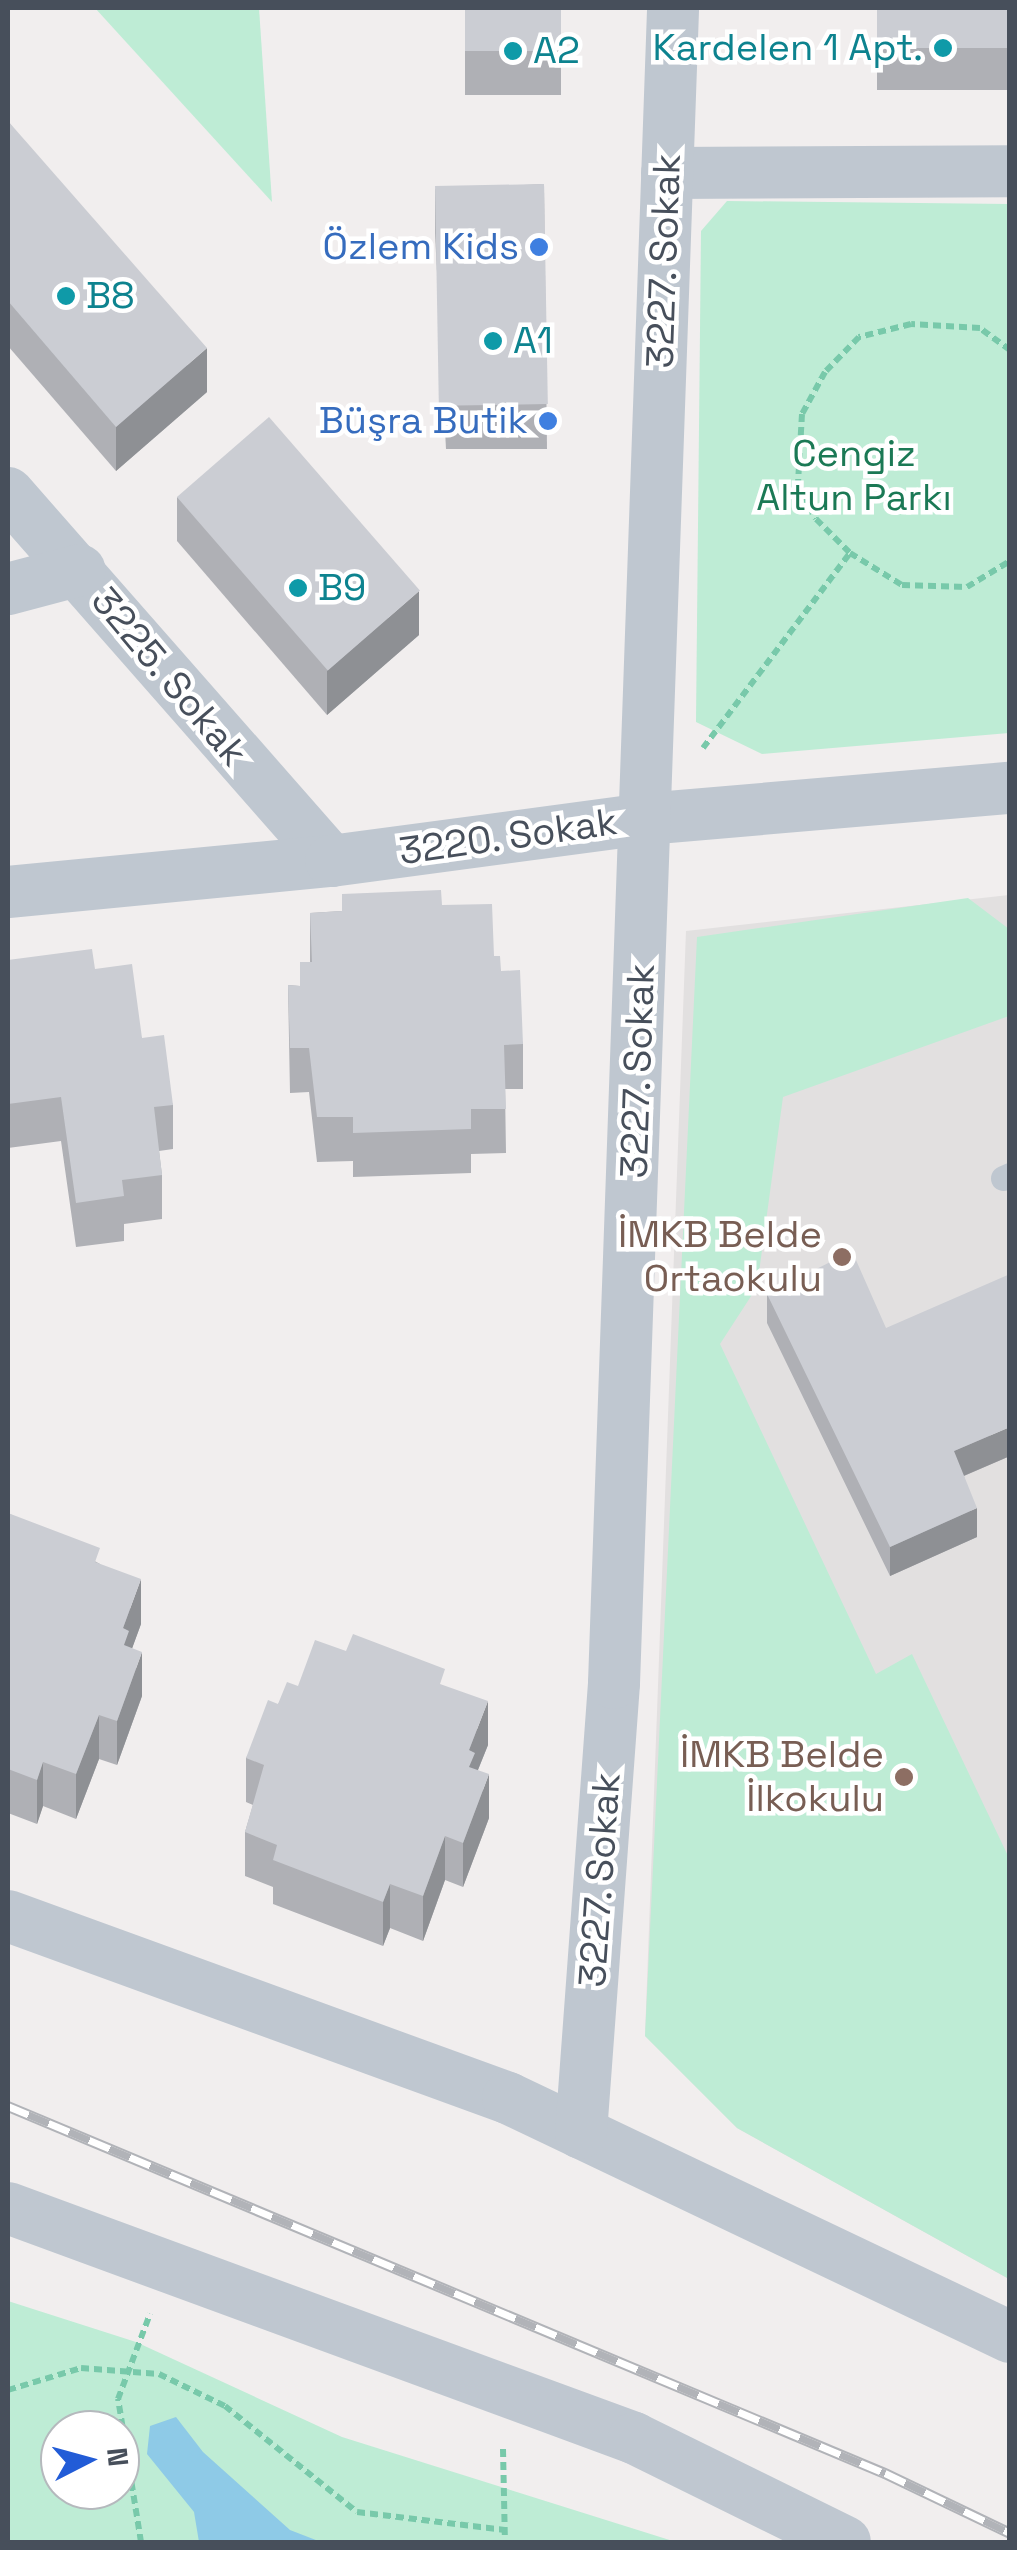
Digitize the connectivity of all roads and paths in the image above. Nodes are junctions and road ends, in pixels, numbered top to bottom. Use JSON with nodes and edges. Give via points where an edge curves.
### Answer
{"nodes":[{"id":1,"x":673,"y":8,"type":"edge"},
{"id":2,"x":1010,"y":171,"type":"edge"},
{"id":3,"x":667,"y":173,"type":"junction"},
{"id":4,"x":1010,"y":350,"type":"edge"},
{"id":5,"x":8,"y":493,"type":"edge"},
{"id":6,"x":850,"y":553,"type":"junction"},
{"id":7,"x":1010,"y":561,"type":"edge"},
{"id":8,"x":80,"y":570,"type":"junction"},
{"id":9,"x":8,"y":589,"type":"edge"},
{"id":10,"x":1010,"y":788,"type":"edge"},
{"id":11,"x":645,"y":819,"type":"junction"},
{"id":12,"x":331,"y":861,"type":"junction"},
{"id":13,"x":8,"y":892,"type":"edge"},
{"id":14,"x":8,"y":1916,"type":"edge"},
{"id":15,"x":581,"y":2134,"type":"junction"},
{"id":16,"x":8,"y":2208,"type":"edge"},
{"id":17,"x":168,"y":2266,"type":"junction"},
{"id":18,"x":1010,"y":2337,"type":"edge"},
{"id":19,"x":129,"y":2370,"type":"junction"},
{"id":20,"x":8,"y":2390,"type":"edge"},
{"id":21,"x":502,"y":2394,"type":"junction"},
{"id":22,"x":505,"y":2530,"type":"junction"},
{"id":23,"x":141,"y":2542,"type":"edge"},
{"id":24,"x":505,"y":2542,"type":"edge"},
{"id":25,"x":845,"y":2542,"type":"edge"}],
"edges":[{"from":1,"to":3,"type":"street","name":"3227. Sokak"},
{"from":2,"to":3,"type":"street"},
{"from":3,"to":11,"type":"street","name":"3227. Sokak"},
{"from":4,"to":6,"type":"path","via":[[980,328],[911,324],[858,336],[825,372],[802,414],[798,483],[816,519]]},
{"from":5,"to":8,"type":"street","name":"3225. Sokak"},
{"from":6,"to":7,"type":"path","via":[[902,585],[967,587]]},
{"from":6,"to":11,"type":"path"},
{"from":8,"to":9,"type":"street"},
{"from":8,"to":12,"type":"street","name":"3225. Sokak","via":[[245,770]]},
{"from":10,"to":11,"type":"street","name":"3220. Sokak"},
{"from":11,"to":12,"type":"street","name":"3220. Sokak"},
{"from":11,"to":15,"type":"street","name":"3227. Sokak","via":[[614,1683]]},
{"from":12,"to":13,"type":"street","name":"3220. Sokak"},
{"from":14,"to":15,"type":"street","via":[[508,2098]]},
{"from":15,"to":18,"type":"street"},
{"from":16,"to":17,"type":"street"},
{"from":17,"to":19,"type":"path"},
{"from":17,"to":21,"type":"street"},
{"from":19,"to":20,"type":"path","via":[[81,2368]]},
{"from":19,"to":22,"type":"path","via":[[159,2374],[225,2406],[357,2512]]},
{"from":19,"to":23,"type":"path","via":[[118,2399]]},
{"from":21,"to":22,"type":"path"},
{"from":21,"to":25,"type":"street","via":[[634,2438]]},
{"from":22,"to":24,"type":"path"}]}
